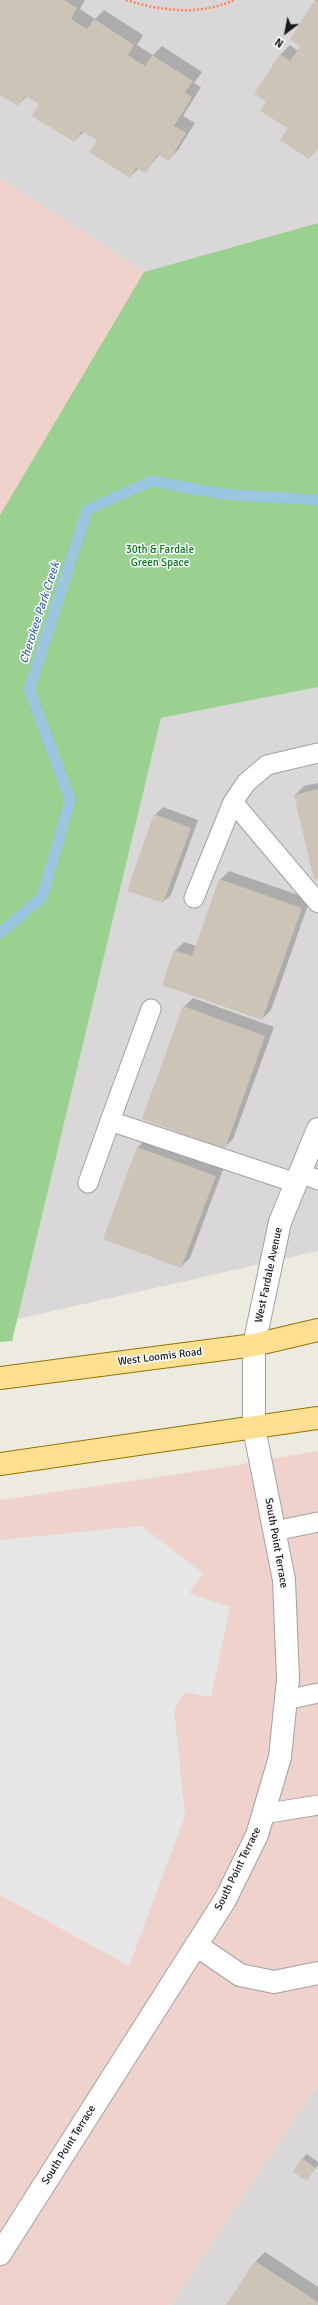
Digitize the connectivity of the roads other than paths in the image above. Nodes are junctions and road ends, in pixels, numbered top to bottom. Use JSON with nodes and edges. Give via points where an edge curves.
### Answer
{"nodes":[{"id":1,"x":318,"y":753,"type":"edge"},
{"id":2,"x":233,"y":802,"type":"junction"},
{"id":3,"x":194,"y":898,"type":"dead end"},
{"id":4,"x":318,"y":903,"type":"edge"},
{"id":5,"x":151,"y":1009,"type":"dead end"},
{"id":6,"x":110,"y":1122,"type":"junction"},
{"id":7,"x":318,"y":1129,"type":"edge"},
{"id":8,"x":305,"y":1179,"type":"edge"},
{"id":9,"x":88,"y":1183,"type":"dead end"},
{"id":10,"x":318,"y":1330,"type":"edge"},
{"id":11,"x":254,"y":1345,"type":"junction"},
{"id":12,"x":0,"y":1378,"type":"edge"},
{"id":13,"x":318,"y":1418,"type":"edge"},
{"id":14,"x":254,"y":1428,"type":"junction"},
{"id":15,"x":0,"y":1464,"type":"edge"},
{"id":16,"x":318,"y":1522,"type":"edge"},
{"id":17,"x":275,"y":1531,"type":"junction"},
{"id":18,"x":318,"y":1693,"type":"edge"},
{"id":19,"x":286,"y":1700,"type":"junction"},
{"id":20,"x":318,"y":1805,"type":"edge"},
{"id":21,"x":263,"y":1814,"type":"junction"},
{"id":22,"x":196,"y":1945,"type":"junction"},
{"id":23,"x":318,"y":1973,"type":"edge"},
{"id":24,"x":0,"y":2254,"type":"edge"}],
"edges":[{"from":1,"to":2,"type":"lane","via":[[267,765],[246,783]]},
{"from":2,"to":3,"type":"lane"},
{"from":2,"to":4,"type":"lane"},
{"from":5,"to":6,"type":"lane"},
{"from":6,"to":8,"type":"lane"},
{"from":6,"to":9,"type":"lane"},
{"from":7,"to":8,"type":"street","name":"West Fardale Avenue"},
{"from":8,"to":11,"type":"street","name":"West Fardale Avenue","via":[[280,1222]]},
{"from":10,"to":11,"type":"main road","name":"West Loomis Road"},
{"from":11,"to":12,"type":"main road","name":"West Loomis Road"},
{"from":11,"to":14,"type":"street","name":"West Fardale Avenue"},
{"from":13,"to":14,"type":"main road"},
{"from":14,"to":15,"type":"main road"},
{"from":14,"to":17,"type":"street","name":"South Point Terrace"},
{"from":16,"to":17,"type":"lane"},
{"from":17,"to":19,"type":"street","name":"South Point Terrace","via":[[284,1580],[288,1679]]},
{"from":18,"to":19,"type":"lane"},
{"from":19,"to":21,"type":"street","name":"South Point Terrace","via":[[280,1757]]},
{"from":20,"to":21,"type":"lane"},
{"from":21,"to":22,"type":"street","name":"South Point Terrace","via":[[257,1835],[225,1900]]},
{"from":22,"to":23,"type":"street","via":[[240,1975],[274,1982]]},
{"from":22,"to":24,"type":"street","name":"South Point Terrace"}]}
